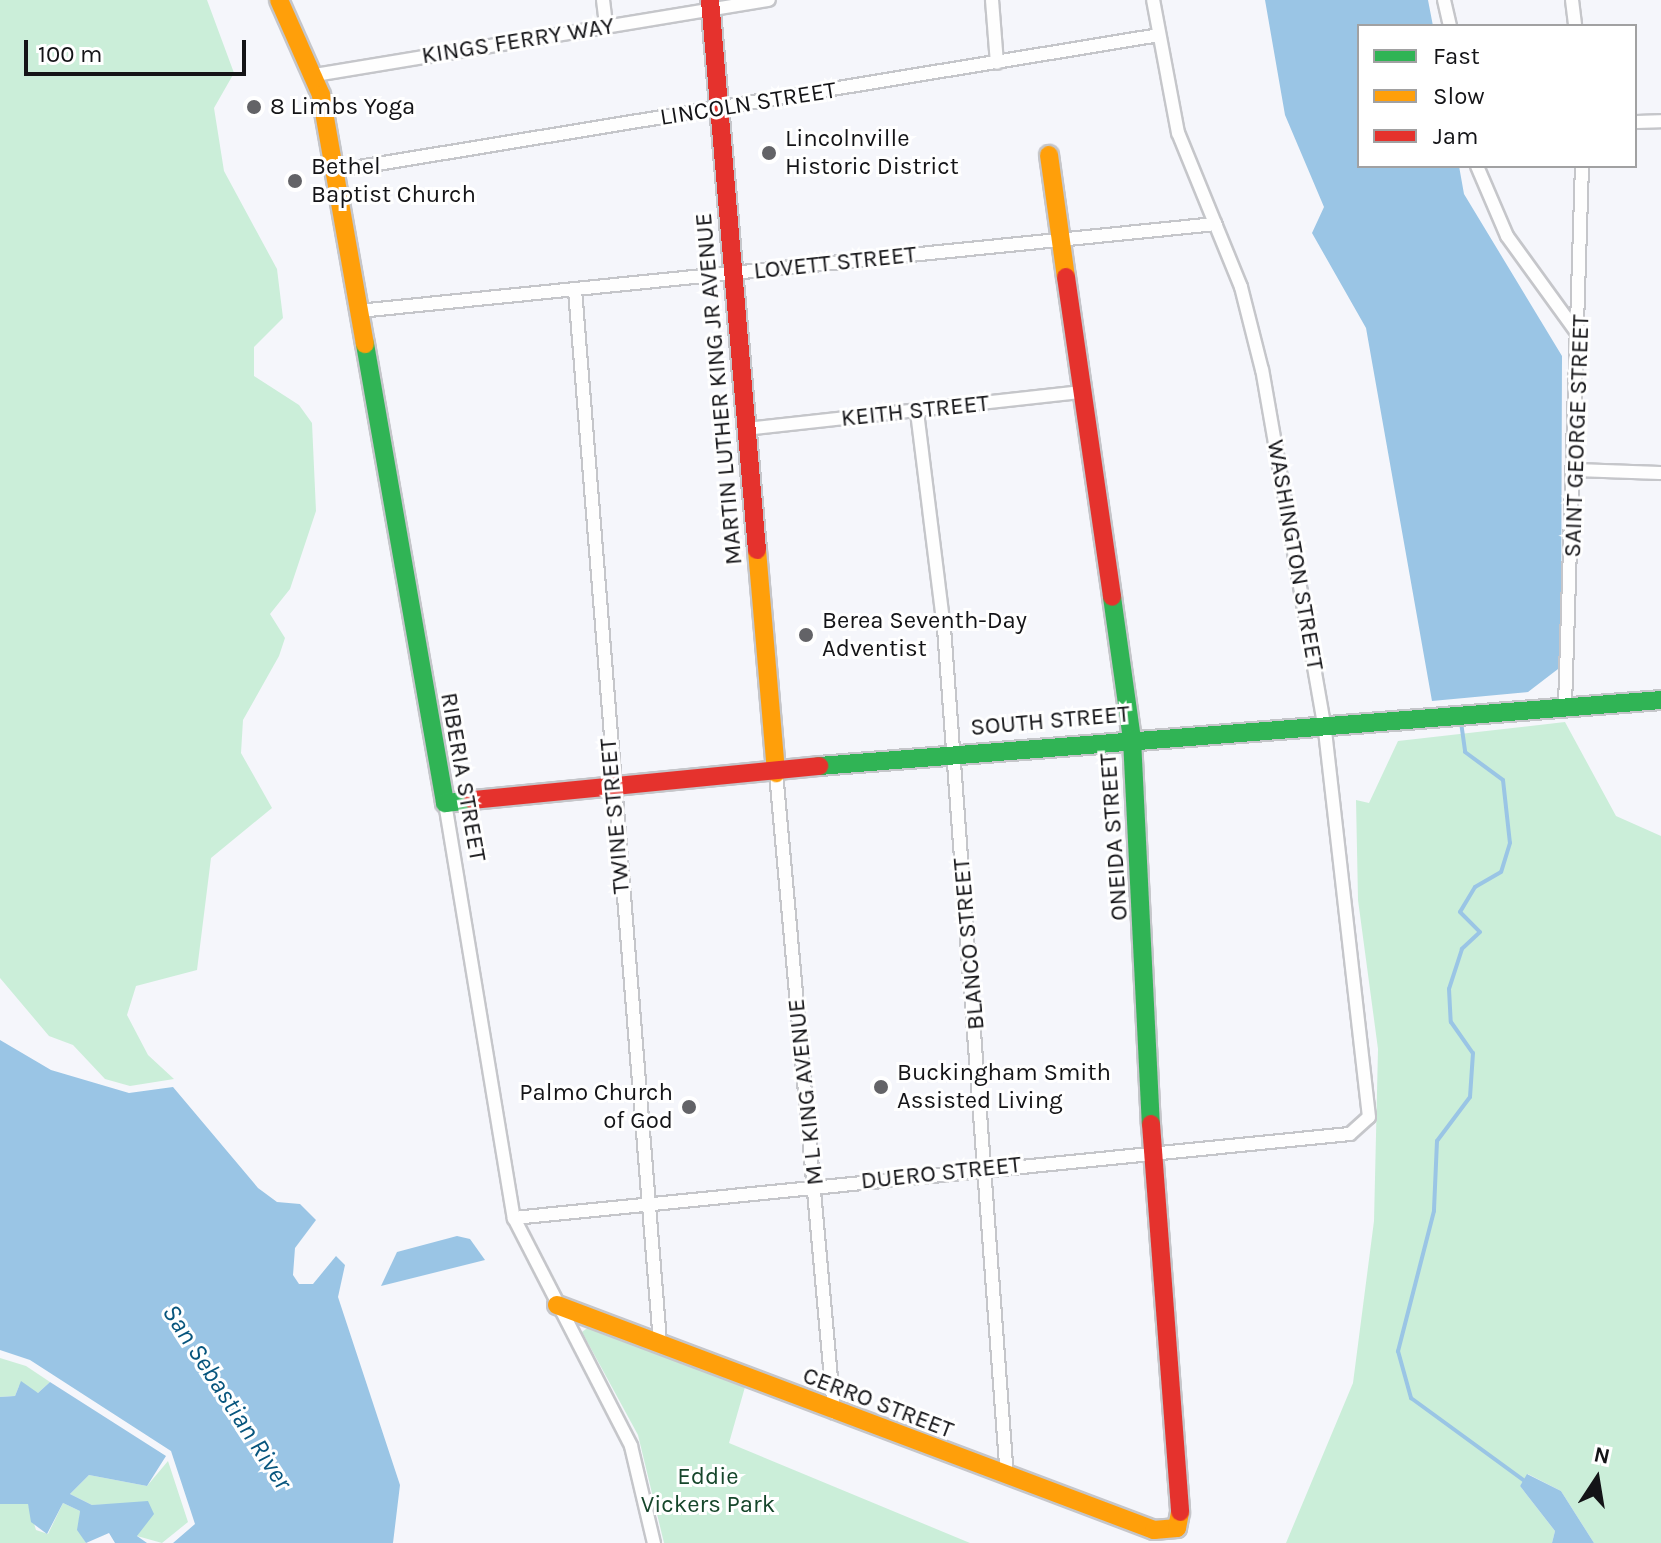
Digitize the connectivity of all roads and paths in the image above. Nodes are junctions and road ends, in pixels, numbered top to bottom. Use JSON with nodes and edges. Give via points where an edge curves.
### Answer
{"nodes":[{"id":1,"x":279,"y":0,"type":"edge"},
{"id":2,"x":603,"y":0,"type":"edge"},
{"id":3,"x":769,"y":0,"type":"edge"},
{"id":4,"x":992,"y":0,"type":"edge"},
{"id":5,"x":1153,"y":0,"type":"edge"},
{"id":6,"x":1444,"y":0,"type":"edge"},
{"id":7,"x":1572,"y":0,"type":"edge"},
{"id":8,"x":710,"y":5,"type":"edge"},
{"id":9,"x":1450,"y":24,"type":"edge"},
{"id":10,"x":1575,"y":24,"type":"edge"},
{"id":11,"x":606,"y":26,"type":"junction"},
{"id":12,"x":1159,"y":35,"type":"junction"},
{"id":13,"x":997,"y":63,"type":"junction"},
{"id":14,"x":315,"y":75,"type":"junction"},
{"id":15,"x":718,"y":109,"type":"junction"},
{"id":16,"x":1661,"y":121,"type":"edge"},
{"id":17,"x":1637,"y":122,"type":"edge"},
{"id":18,"x":1049,"y":155,"type":"dead end"},
{"id":19,"x":1478,"y":168,"type":"edge"},
{"id":20,"x":1582,"y":168,"type":"edge"},
{"id":21,"x":335,"y":171,"type":"junction"},
{"id":22,"x":1216,"y":224,"type":"junction"},
{"id":23,"x":1058,"y":241,"type":"junction"},
{"id":24,"x":732,"y":274,"type":"junction"},
{"id":25,"x":575,"y":290,"type":"junction"},
{"id":26,"x":359,"y":311,"type":"junction"},
{"id":27,"x":1580,"y":337,"type":"junction"},
{"id":28,"x":1083,"y":392,"type":"junction"},
{"id":29,"x":917,"y":412,"type":"junction"},
{"id":30,"x":746,"y":429,"type":"junction"},
{"id":31,"x":1575,"y":470,"type":"junction"},
{"id":32,"x":1661,"y":473,"type":"edge"},
{"id":33,"x":1661,"y":700,"type":"edge"},
{"id":34,"x":1565,"y":706,"type":"junction"},
{"id":35,"x":1324,"y":724,"type":"junction"},
{"id":36,"x":1132,"y":739,"type":"junction"},
{"id":37,"x":952,"y":753,"type":"junction"},
{"id":38,"x":776,"y":773,"type":"junction"},
{"id":39,"x":612,"y":788,"type":"junction"},
{"id":40,"x":445,"y":803,"type":"junction"},
{"id":41,"x":1365,"y":1124,"type":"joint"},
{"id":42,"x":1155,"y":1151,"type":"junction"},
{"id":43,"x":988,"y":1169,"type":"junction"},
{"id":44,"x":816,"y":1185,"type":"junction"},
{"id":45,"x":650,"y":1202,"type":"junction"},
{"id":46,"x":514,"y":1218,"type":"junction"},
{"id":47,"x":557,"y":1305,"type":"junction"},
{"id":48,"x":660,"y":1343,"type":"junction"},
{"id":49,"x":834,"y":1412,"type":"junction"},
{"id":50,"x":1007,"y":1477,"type":"junction"},
{"id":51,"x":1181,"y":1521,"type":"joint"},
{"id":52,"x":654,"y":1543,"type":"edge"}],
"edges":[{"from":1,"to":14,"type":"street","name":"RIBERIA STREET"},
{"from":2,"to":11,"type":"street"},
{"from":3,"to":8,"type":"street","name":"KINGS FERRY WAY"},
{"from":4,"to":13,"type":"street"},
{"from":5,"to":12,"type":"street","name":"WASHINGTON STREET"},
{"from":6,"to":9,"type":"street"},
{"from":7,"to":10,"type":"street"},
{"from":8,"to":11,"type":"street","name":"KINGS FERRY WAY"},
{"from":8,"to":15,"type":"street","name":"MARTIN LUTHER KING JR AVENUE"},
{"from":11,"to":14,"type":"street","name":"KINGS FERRY WAY"},
{"from":12,"to":13,"type":"street","name":"LINCOLN STREET"},
{"from":12,"to":22,"type":"street","name":"WASHINGTON STREET","via":[[1178,133]]},
{"from":13,"to":15,"type":"street","name":"LINCOLN STREET"},
{"from":14,"to":21,"type":"street","name":"RIBERIA STREET"},
{"from":15,"to":21,"type":"street","name":"LINCOLN STREET"},
{"from":15,"to":24,"type":"street","name":"MARTIN LUTHER KING JR AVENUE"},
{"from":16,"to":17,"type":"street"},
{"from":18,"to":23,"type":"street","name":"ONEIDA STREET"},
{"from":19,"to":27,"type":"street","via":[[1507,236]]},
{"from":20,"to":27,"type":"street","name":"SAINT GEORGE STREET"},
{"from":21,"to":26,"type":"street","name":"RIBERIA STREET"},
{"from":22,"to":23,"type":"street","name":"LOVETT STREET"},
{"from":22,"to":35,"type":"street","name":"WASHINGTON STREET","via":[[1262,370]]},
{"from":23,"to":24,"type":"street","name":"LOVETT STREET"},
{"from":23,"to":28,"type":"street","name":"ONEIDA STREET"},
{"from":24,"to":25,"type":"street","name":"LOVETT STREET"},
{"from":24,"to":30,"type":"street","name":"MARTIN LUTHER KING JR AVENUE"},
{"from":25,"to":26,"type":"street","name":"LOVETT STREET"},
{"from":25,"to":39,"type":"street","name":"TWINE STREET"},
{"from":26,"to":40,"type":"street","name":"RIBERIA STREET"},
{"from":27,"to":31,"type":"street","name":"SAINT GEORGE STREET"},
{"from":28,"to":29,"type":"street","name":"KEITH STREET"},
{"from":28,"to":36,"type":"street","name":"ONEIDA STREET"},
{"from":29,"to":30,"type":"street","name":"KEITH STREET"},
{"from":29,"to":37,"type":"street","name":"BLANCO STREET"},
{"from":30,"to":38,"type":"street","name":"MARTIN LUTHER KING JR AVENUE"},
{"from":31,"to":32,"type":"street"},
{"from":31,"to":34,"type":"street","name":"SAINT GEORGE STREET"},
{"from":33,"to":34,"type":"street","name":"SOUTH STREET"},
{"from":34,"to":35,"type":"street","name":"SOUTH STREET"},
{"from":35,"to":36,"type":"street","name":"SOUTH STREET"},
{"from":35,"to":41,"type":"street","name":"WASHINGTON STREET","via":[[1371,1108]]},
{"from":36,"to":37,"type":"street","name":"SOUTH STREET"},
{"from":36,"to":42,"type":"street","name":"ONEIDA STREET"},
{"from":37,"to":38,"type":"street","name":"SOUTH STREET"},
{"from":37,"to":43,"type":"street","name":"BLANCO STREET"},
{"from":38,"to":39,"type":"street","name":"SOUTH STREET"},
{"from":38,"to":44,"type":"street","name":"M L KING AVENUE"},
{"from":39,"to":40,"type":"street","name":"SOUTH STREET"},
{"from":39,"to":45,"type":"street","name":"TWINE STREET"},
{"from":40,"to":46,"type":"street","name":"RIBERIA STREET"},
{"from":41,"to":42,"type":"street","name":"DUERO STREET","via":[[1350,1134]]},
{"from":42,"to":43,"type":"street","name":"DUERO STREET"},
{"from":42,"to":51,"type":"street","name":"ONEIDA STREET","via":[[1160,1314]]},
{"from":43,"to":44,"type":"street","name":"DUERO STREET"},
{"from":43,"to":50,"type":"street","name":"BLANCO STREET"},
{"from":44,"to":45,"type":"street","name":"DUERO STREET"},
{"from":44,"to":49,"type":"street","name":"M L KING AVENUE"},
{"from":45,"to":46,"type":"street","name":"DUERO STREET"},
{"from":45,"to":48,"type":"street","name":"TWINE STREET"},
{"from":46,"to":47,"type":"street","name":"RIBERIA STREET"},
{"from":47,"to":48,"type":"street","name":"CERRO STREET"},
{"from":47,"to":52,"type":"street","name":"RIBERIA STREET","via":[[631,1446]]},
{"from":48,"to":49,"type":"street","name":"CERRO STREET"},
{"from":49,"to":50,"type":"street","name":"CERRO STREET"},
{"from":50,"to":51,"type":"street","name":"CERRO STREET","via":[[1154,1530],[1177,1528]]}]}
